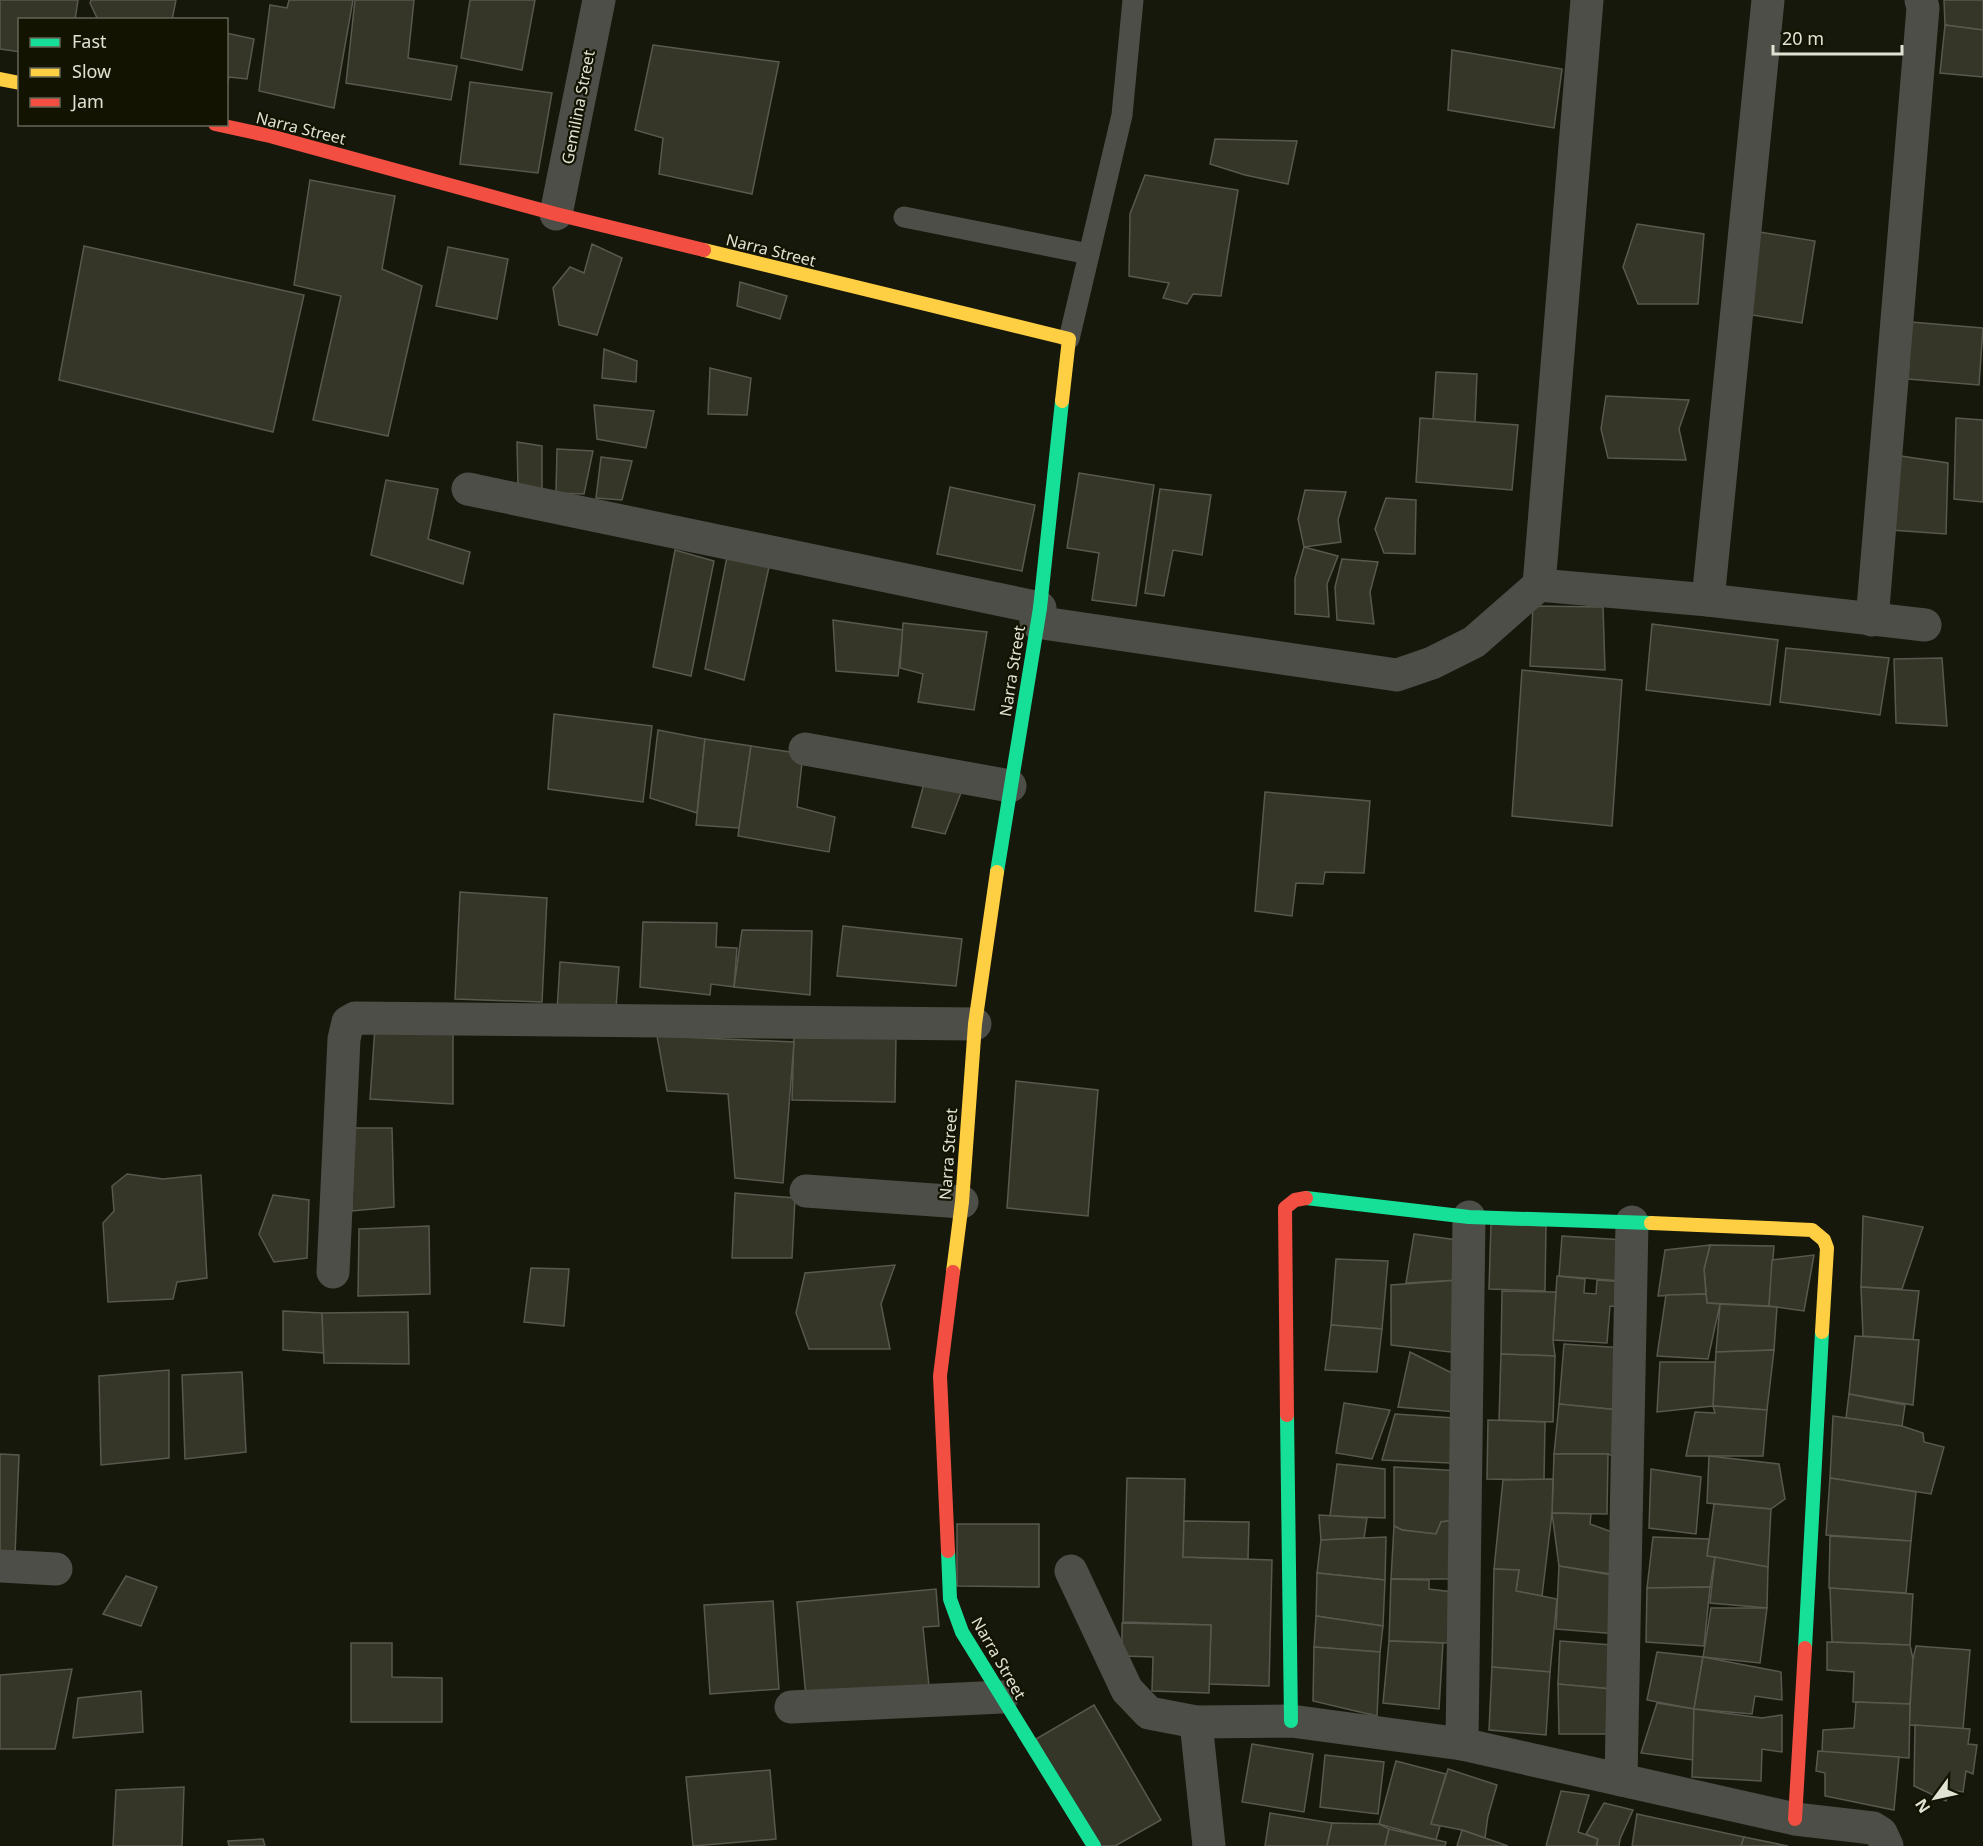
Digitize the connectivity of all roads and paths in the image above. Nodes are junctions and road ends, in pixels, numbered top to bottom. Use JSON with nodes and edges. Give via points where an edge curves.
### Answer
{"nodes":[{"id":1,"x":599,"y":0,"type":"edge"},
{"id":2,"x":1133,"y":0,"type":"edge"},
{"id":3,"x":1587,"y":0,"type":"edge"},
{"id":4,"x":1768,"y":0,"type":"edge"},
{"id":5,"x":1921,"y":0,"type":"edge"},
{"id":6,"x":0,"y":79,"type":"edge"},
{"id":7,"x":18,"y":83,"type":"edge"},
{"id":8,"x":224,"y":126,"type":"edge"},
{"id":9,"x":556,"y":214,"type":"junction"},
{"id":10,"x":904,"y":217,"type":"dead end"},
{"id":11,"x":1089,"y":254,"type":"junction"},
{"id":12,"x":1069,"y":339,"type":"junction"},
{"id":13,"x":468,"y":489,"type":"dead end"},
{"id":14,"x":1539,"y":585,"type":"junction"},
{"id":15,"x":1708,"y":600,"type":"junction"},
{"id":16,"x":1038,"y":615,"type":"junction"},
{"id":17,"x":1872,"y":620,"type":"junction"},
{"id":18,"x":1925,"y":625,"type":"dead end"},
{"id":19,"x":805,"y":749,"type":"dead end"},
{"id":20,"x":1010,"y":786,"type":"junction"},
{"id":21,"x":975,"y":1024,"type":"junction"},
{"id":22,"x":806,"y":1191,"type":"dead end"},
{"id":23,"x":962,"y":1203,"type":"junction"},
{"id":24,"x":1469,"y":1217,"type":"junction"},
{"id":25,"x":1632,"y":1222,"type":"junction"},
{"id":26,"x":333,"y":1272,"type":"dead end"},
{"id":27,"x":0,"y":1566,"type":"edge"},
{"id":28,"x":56,"y":1569,"type":"dead end"},
{"id":29,"x":1071,"y":1571,"type":"dead end"},
{"id":30,"x":1002,"y":1697,"type":"junction"},
{"id":31,"x":791,"y":1707,"type":"dead end"},
{"id":32,"x":1291,"y":1721,"type":"junction"},
{"id":33,"x":1196,"y":1722,"type":"junction"},
{"id":34,"x":1462,"y":1744,"type":"junction"},
{"id":35,"x":1621,"y":1780,"type":"junction"},
{"id":36,"x":1795,"y":1819,"type":"junction"},
{"id":37,"x":1094,"y":1846,"type":"edge"},
{"id":38,"x":1209,"y":1846,"type":"edge"},
{"id":39,"x":1887,"y":1846,"type":"edge"}],
"edges":[{"from":1,"to":9,"type":"street","name":"Gemilina Street"},
{"from":2,"to":11,"type":"lane","via":[[1122,115]]},
{"from":3,"to":14,"type":"street"},
{"from":4,"to":15,"type":"street"},
{"from":5,"to":17,"type":"street"},
{"from":6,"to":7,"type":"street"},
{"from":8,"to":9,"type":"street","name":"Narra Street"},
{"from":9,"to":12,"type":"street","name":"Narra Street"},
{"from":10,"to":11,"type":"lane"},
{"from":11,"to":12,"type":"lane"},
{"from":12,"to":16,"type":"street","name":"Narra Street"},
{"from":13,"to":16,"type":"street"},
{"from":14,"to":15,"type":"street"},
{"from":14,"to":16,"type":"street","via":[[1474,642],[1397,675]]},
{"from":15,"to":17,"type":"street"},
{"from":16,"to":20,"type":"street","name":"Narra Street"},
{"from":17,"to":18,"type":"street"},
{"from":19,"to":20,"type":"street"},
{"from":20,"to":21,"type":"street","name":"Narra Street"},
{"from":21,"to":23,"type":"street","name":"Narra Street"},
{"from":21,"to":26,"type":"street","via":[[356,1018],[348,1022],[344,1039]]},
{"from":22,"to":23,"type":"street"},
{"from":23,"to":30,"type":"street","name":"Narra Street","via":[[940,1376],[950,1599],[962,1632]]},
{"from":24,"to":25,"type":"street"},
{"from":24,"to":32,"type":"street","via":[[1303,1198],[1295,1199],[1285,1208]]},
{"from":24,"to":34,"type":"street"},
{"from":25,"to":35,"type":"street"},
{"from":25,"to":36,"type":"street","via":[[1812,1230],[1827,1248]]},
{"from":27,"to":28,"type":"street"},
{"from":29,"to":33,"type":"street","via":[[1127,1690],[1149,1713]]},
{"from":30,"to":31,"type":"street"},
{"from":30,"to":37,"type":"street","name":"Narra Street"},
{"from":32,"to":33,"type":"street"},
{"from":32,"to":34,"type":"street"},
{"from":33,"to":38,"type":"street"},
{"from":34,"to":35,"type":"street"},
{"from":35,"to":36,"type":"street"},
{"from":36,"to":39,"type":"street","via":[[1873,1828],[1881,1833]]}]}
